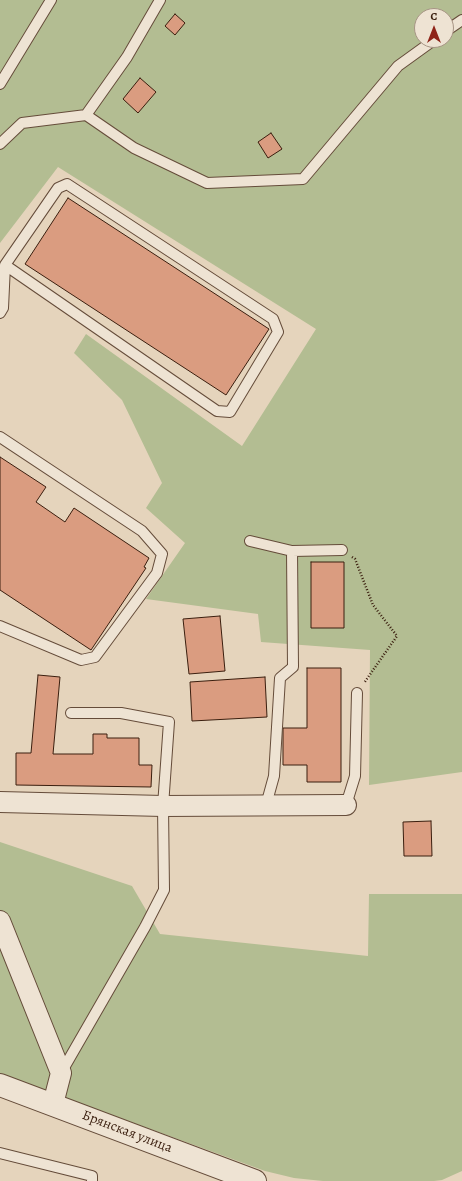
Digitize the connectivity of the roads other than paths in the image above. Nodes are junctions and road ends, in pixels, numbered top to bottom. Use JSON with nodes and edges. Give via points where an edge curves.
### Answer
{"nodes":[{"id":1,"x":51,"y":0,"type":"edge"},
{"id":2,"x":160,"y":0,"type":"edge"},
{"id":3,"x":423,"y":48,"type":"edge"},
{"id":4,"x":0,"y":84,"type":"edge"},
{"id":5,"x":86,"y":115,"type":"junction"},
{"id":6,"x":0,"y":144,"type":"edge"},
{"id":7,"x":5,"y":265,"type":"junction"},
{"id":8,"x":0,"y":313,"type":"edge"},
{"id":9,"x":0,"y":437,"type":"edge"},
{"id":10,"x":250,"y":541,"type":"dead end"},
{"id":11,"x":342,"y":550,"type":"road end"},
{"id":12,"x":292,"y":551,"type":"junction"},
{"id":13,"x":0,"y":626,"type":"edge"},
{"id":14,"x":357,"y":693,"type":"road end"},
{"id":15,"x":71,"y":713,"type":"dead end"},
{"id":16,"x":0,"y":802,"type":"edge"},
{"id":17,"x":346,"y":804,"type":"joint"},
{"id":18,"x":266,"y":805,"type":"junction"},
{"id":19,"x":163,"y":806,"type":"junction"},
{"id":20,"x":0,"y":921,"type":"edge"},
{"id":21,"x":61,"y":1072,"type":"junction"},
{"id":22,"x":0,"y":1085,"type":"edge"},
{"id":23,"x":53,"y":1104,"type":"junction"},
{"id":24,"x":0,"y":1153,"type":"edge"},
{"id":25,"x":92,"y":1181,"type":"edge"},
{"id":26,"x":254,"y":1181,"type":"edge"}],
"edges":[{"from":1,"to":4,"type":"lane"},
{"from":2,"to":5,"type":"lane","via":[[127,57]]},
{"from":3,"to":5,"type":"lane","via":[[398,66],[303,180],[207,183],[134,148]]},
{"from":5,"to":6,"type":"lane","via":[[22,123]]},
{"from":7,"to":7,"type":"lane","via":[[58,188],[67,184],[273,319],[278,332],[230,412],[217,411]]},
{"from":7,"to":8,"type":"lane","via":[[4,308]]},
{"from":9,"to":13,"type":"lane","via":[[142,531],[162,554],[157,572],[95,657],[81,660]]},
{"from":10,"to":12,"type":"lane"},
{"from":11,"to":12,"type":"lane"},
{"from":12,"to":18,"type":"lane","via":[[293,667],[280,678],[274,776]]},
{"from":14,"to":17,"type":"lane","via":[[354,776]]},
{"from":15,"to":19,"type":"lane","via":[[120,713],[169,722]]},
{"from":16,"to":19,"type":"street"},
{"from":17,"to":18,"type":"street"},
{"from":18,"to":19,"type":"street"},
{"from":19,"to":21,"type":"lane","via":[[164,890]]},
{"from":20,"to":21,"type":"street"},
{"from":21,"to":23,"type":"street"},
{"from":22,"to":23,"type":"street","name":"Брянская улица"},
{"from":23,"to":26,"type":"street","name":"Брянская улица"},
{"from":24,"to":25,"type":"lane","via":[[92,1176]]}]}
